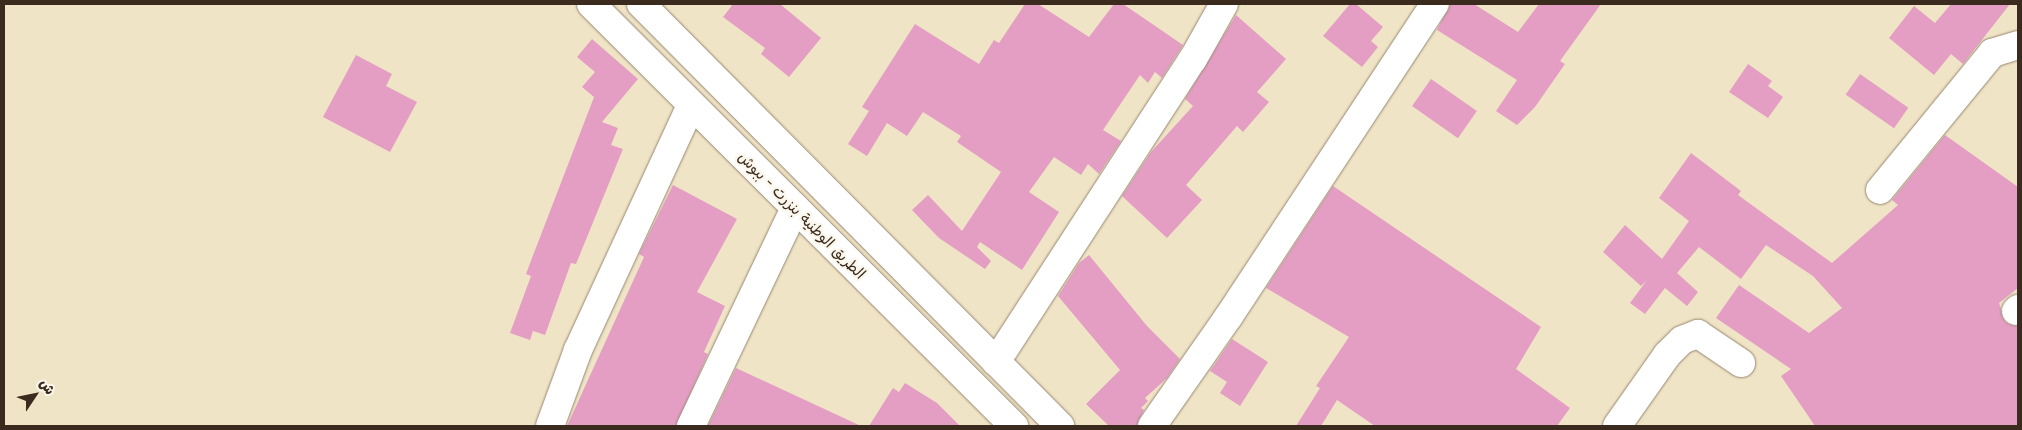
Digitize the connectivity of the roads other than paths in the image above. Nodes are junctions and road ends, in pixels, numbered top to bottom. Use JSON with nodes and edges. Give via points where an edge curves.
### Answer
{"nodes":[{"id":1,"x":591,"y":4,"type":"edge"},
{"id":2,"x":641,"y":4,"type":"edge"},
{"id":3,"x":1224,"y":4,"type":"edge"},
{"id":4,"x":1435,"y":4,"type":"edge"},
{"id":5,"x":2018,"y":45,"type":"edge"},
{"id":6,"x":690,"y":105,"type":"junction"},
{"id":7,"x":1880,"y":190,"type":"dead end"},
{"id":8,"x":795,"y":208,"type":"junction"},
{"id":9,"x":996,"y":362,"type":"junction"},
{"id":10,"x":1742,"y":363,"type":"dead end"},
{"id":11,"x":550,"y":426,"type":"edge"},
{"id":12,"x":691,"y":426,"type":"edge"},
{"id":13,"x":1014,"y":426,"type":"edge"},
{"id":14,"x":1060,"y":426,"type":"edge"},
{"id":15,"x":1152,"y":426,"type":"edge"},
{"id":16,"x":1617,"y":426,"type":"edge"}],
"edges":[{"from":1,"to":6,"type":"street","name":"الطريق الوطنية بنزرت - ببوش"},
{"from":2,"to":9,"type":"street"},
{"from":3,"to":9,"type":"street","via":[[1193,59]]},
{"from":4,"to":15,"type":"street","via":[[1229,316]]},
{"from":5,"to":7,"type":"street","via":[[1992,53]]},
{"from":6,"to":8,"type":"street","name":"الطريق الوطنية بنزرت - ببوش"},
{"from":6,"to":11,"type":"street","via":[[578,350]]},
{"from":8,"to":12,"type":"street"},
{"from":8,"to":13,"type":"street","name":"الطريق الوطنية بنزرت - ببوش"},
{"from":9,"to":14,"type":"street"},
{"from":10,"to":16,"type":"street","via":[[1698,334],[1682,340],[1667,355]]}]}
